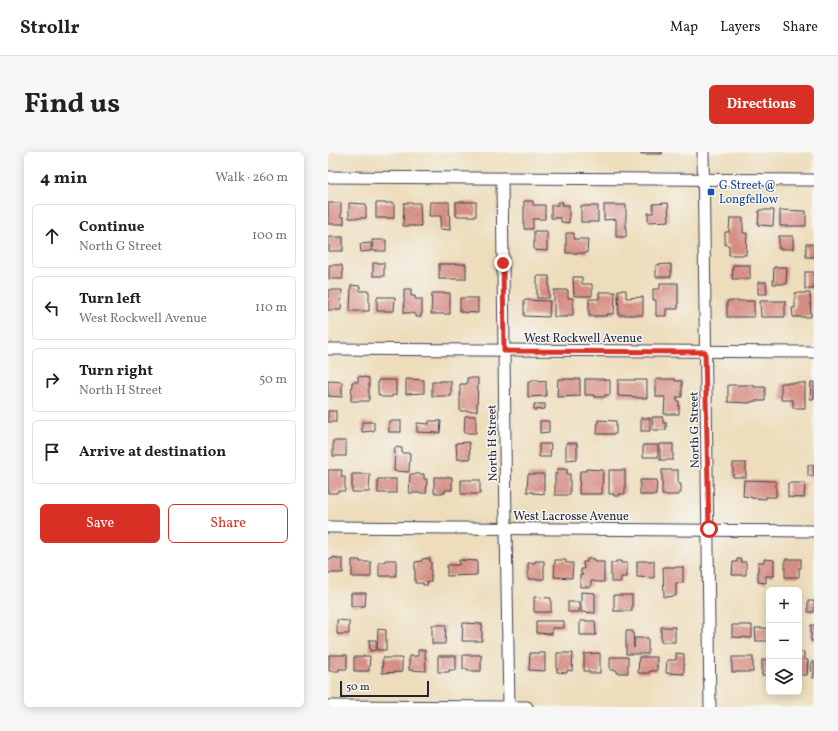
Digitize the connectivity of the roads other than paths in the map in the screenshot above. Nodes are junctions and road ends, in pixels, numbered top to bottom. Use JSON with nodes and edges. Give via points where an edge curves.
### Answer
{"nodes":[{"id":1,"x":703,"y":152,"type":"edge"},
{"id":2,"x":328,"y":177,"type":"edge"},
{"id":3,"x":502,"y":178,"type":"junction"},
{"id":4,"x":704,"y":179,"type":"junction"},
{"id":5,"x":814,"y":180,"type":"edge"},
{"id":6,"x":328,"y":349,"type":"edge"},
{"id":7,"x":504,"y":351,"type":"junction"},
{"id":8,"x":705,"y":352,"type":"junction"},
{"id":9,"x":814,"y":352,"type":"edge"},
{"id":10,"x":328,"y":527,"type":"edge"},
{"id":11,"x":506,"y":528,"type":"junction"},
{"id":12,"x":709,"y":529,"type":"junction"},
{"id":13,"x":814,"y":531,"type":"edge"},
{"id":14,"x":328,"y":706,"type":"edge"},
{"id":15,"x":509,"y":707,"type":"edge"},
{"id":16,"x":527,"y":707,"type":"edge"},
{"id":17,"x":710,"y":707,"type":"edge"}],
"edges":[{"from":1,"to":4,"type":"street","name":"North G Street"},
{"from":2,"to":3,"type":"street"},
{"from":3,"to":4,"type":"street"},
{"from":3,"to":7,"type":"street","name":"North H Street"},
{"from":4,"to":5,"type":"street"},
{"from":4,"to":8,"type":"street","name":"North G Street"},
{"from":6,"to":7,"type":"street","name":"West Rockwell Avenue"},
{"from":7,"to":8,"type":"street","name":"West Rockwell Avenue"},
{"from":7,"to":11,"type":"street","name":"North H Street"},
{"from":8,"to":9,"type":"street","name":"West Rockwell Avenue"},
{"from":8,"to":12,"type":"street","name":"North G Street"},
{"from":10,"to":11,"type":"street","name":"West Lacrosse Avenue"},
{"from":11,"to":12,"type":"street","name":"West Lacrosse Avenue"},
{"from":11,"to":15,"type":"street","name":"North H Street"},
{"from":12,"to":13,"type":"street","name":"West Lacrosse Avenue"},
{"from":12,"to":17,"type":"street","name":"North G Street"},
{"from":14,"to":15,"type":"street"},
{"from":15,"to":16,"type":"street"}]}
